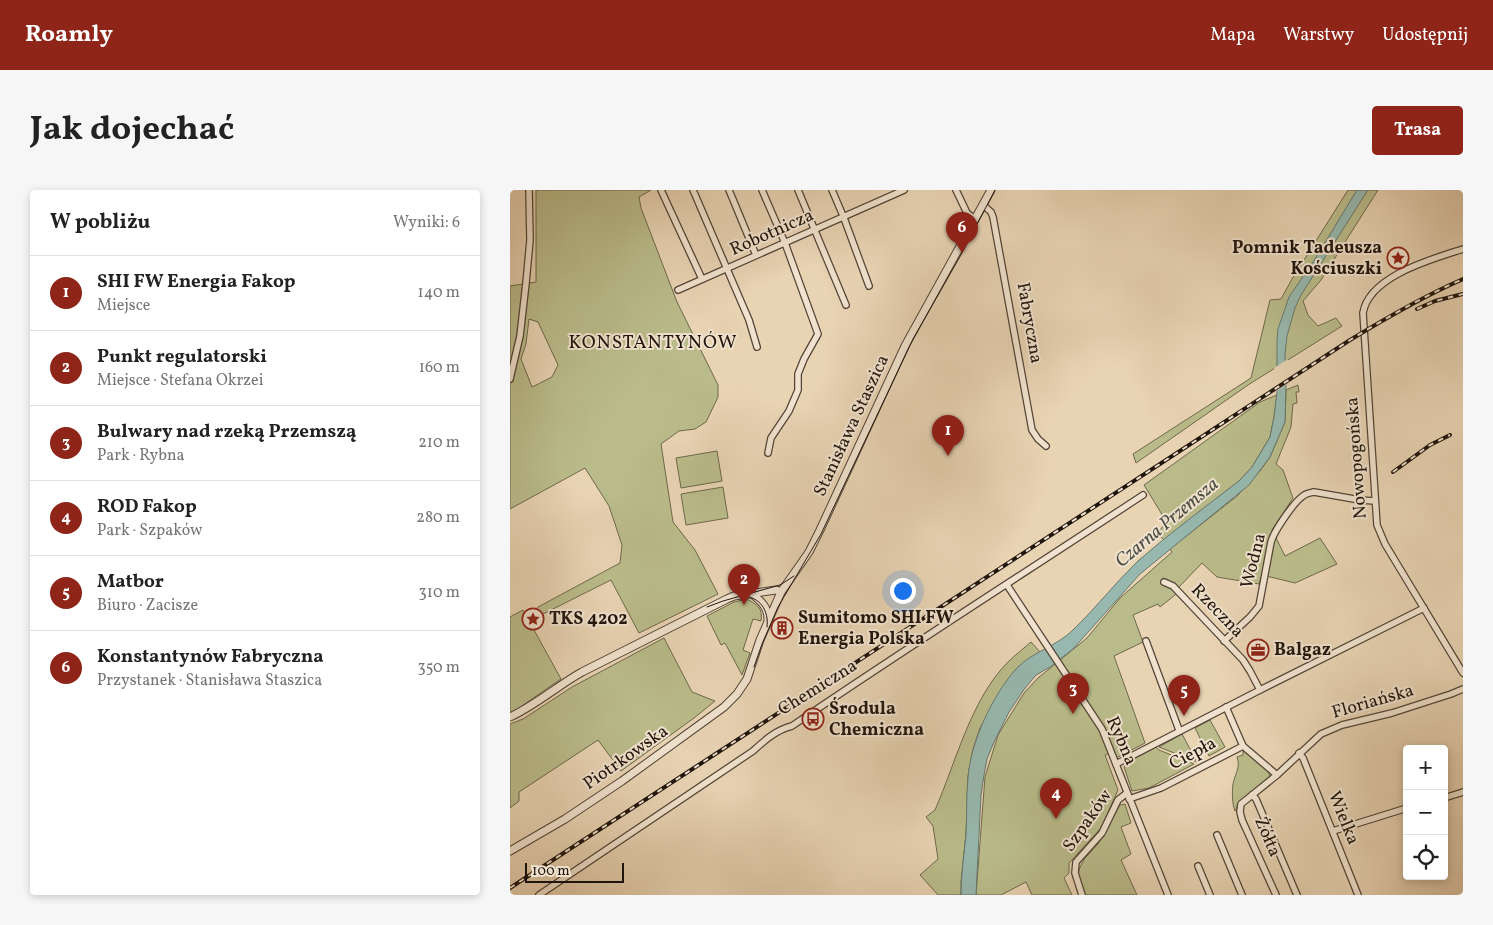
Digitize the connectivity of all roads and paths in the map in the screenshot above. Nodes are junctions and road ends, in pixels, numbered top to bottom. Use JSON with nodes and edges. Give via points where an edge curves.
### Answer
{"nodes":[{"id":1,"x":529,"y":190,"type":"edge"},
{"id":2,"x":662,"y":190,"type":"edge"},
{"id":3,"x":693,"y":190,"type":"edge"},
{"id":4,"x":728,"y":190,"type":"edge"},
{"id":5,"x":762,"y":190,"type":"edge"},
{"id":6,"x":798,"y":190,"type":"edge"},
{"id":7,"x":832,"y":190,"type":"edge"},
{"id":8,"x":904,"y":190,"type":"edge"},
{"id":9,"x":956,"y":190,"type":"edge"},
{"id":10,"x":990,"y":190,"type":"edge"},
{"id":11,"x":983,"y":205,"type":"junction"},
{"id":12,"x":844,"y":218,"type":"junction"},
{"id":13,"x":975,"y":219,"type":"junction"},
{"id":14,"x":814,"y":230,"type":"junction"},
{"id":15,"x":785,"y":243,"type":"junction"},
{"id":16,"x":1463,"y":249,"type":"edge"},
{"id":17,"x":756,"y":255,"type":"junction"},
{"id":18,"x":727,"y":268,"type":"junction"},
{"id":19,"x":702,"y":279,"type":"junction"},
{"id":20,"x":869,"y":286,"type":"dead end"},
{"id":21,"x":678,"y":290,"type":"dead end"},
{"id":22,"x":846,"y":305,"type":"dead end"},
{"id":23,"x":757,"y":347,"type":"dead end"},
{"id":24,"x":510,"y":379,"type":"edge"},
{"id":25,"x":1046,"y":446,"type":"dead end"},
{"id":26,"x":768,"y":453,"type":"dead end"},
{"id":27,"x":1143,"y":495,"type":"dead end"},
{"id":28,"x":1375,"y":501,"type":"junction"},
{"id":29,"x":1164,"y":582,"type":"dead end"},
{"id":30,"x":1007,"y":585,"type":"junction"},
{"id":31,"x":782,"y":592,"type":"junction"},
{"id":32,"x":752,"y":594,"type":"junction"},
{"id":33,"x":1424,"y":608,"type":"junction"},
{"id":34,"x":768,"y":619,"type":"junction"},
{"id":35,"x":1146,"y":641,"type":"dead end"},
{"id":36,"x":1224,"y":641,"type":"junction"},
{"id":37,"x":1463,"y":673,"type":"edge"},
{"id":38,"x":748,"y":676,"type":"joint"},
{"id":39,"x":1463,"y":689,"type":"edge"},
{"id":40,"x":1260,"y":690,"type":"junction"},
{"id":41,"x":1226,"y":707,"type":"junction"},
{"id":42,"x":511,"y":716,"type":"edge"},
{"id":43,"x":1179,"y":730,"type":"junction"},
{"id":44,"x":1243,"y":746,"type":"junction"},
{"id":45,"x":1299,"y":753,"type":"junction"},
{"id":46,"x":1116,"y":764,"type":"junction"},
{"id":47,"x":1277,"y":775,"type":"junction"},
{"id":48,"x":1463,"y":792,"type":"edge"},
{"id":49,"x":1252,"y":795,"type":"junction"},
{"id":50,"x":1128,"y":796,"type":"junction"},
{"id":51,"x":1448,"y":797,"type":"edge"},
{"id":52,"x":1403,"y":809,"type":"edge"},
{"id":53,"x":1332,"y":831,"type":"junction"},
{"id":54,"x":1217,"y":835,"type":"dead end"},
{"id":55,"x":510,"y":851,"type":"edge"},
{"id":56,"x":1198,"y":866,"type":"dead end"},
{"id":57,"x":542,"y":894,"type":"edge"},
{"id":58,"x":1082,"y":895,"type":"edge"},
{"id":59,"x":1168,"y":895,"type":"edge"},
{"id":60,"x":1210,"y":895,"type":"edge"},
{"id":61,"x":1242,"y":895,"type":"edge"},
{"id":62,"x":1276,"y":895,"type":"edge"},
{"id":63,"x":1297,"y":895,"type":"edge"},
{"id":64,"x":1358,"y":895,"type":"edge"}],
"edges":[{"from":1,"to":24,"type":"street","via":[[530,240],[526,283],[520,336]]},
{"from":2,"to":19,"type":"street"},
{"from":3,"to":18,"type":"street"},
{"from":4,"to":17,"type":"street"},
{"from":5,"to":15,"type":"street"},
{"from":6,"to":14,"type":"street"},
{"from":7,"to":12,"type":"street"},
{"from":8,"to":12,"type":"street","name":"Robotnicza"},
{"from":9,"to":13,"type":"street","via":[[967,213]]},
{"from":10,"to":11,"type":"street","name":"Stanisława Staszica"},
{"from":11,"to":13,"type":"street","name":"Stanisława Staszica"},
{"from":11,"to":25,"type":"street","name":"Fabryczna","via":[[993,217],[1032,430]]},
{"from":12,"to":14,"type":"street","name":"Robotnicza"},
{"from":12,"to":20,"type":"street"},
{"from":13,"to":31,"type":"street","name":"Stanisława Staszica","via":[[905,346],[809,552]]},
{"from":14,"to":15,"type":"street","name":"Robotnicza"},
{"from":14,"to":22,"type":"street"},
{"from":15,"to":17,"type":"street","name":"Robotnicza"},
{"from":15,"to":26,"type":"street","via":[[818,334],[798,374],[798,390],[771,438]]},
{"from":16,"to":28,"type":"street","name":"Nowopogońska","via":[[1414,265],[1389,280],[1366,301],[1364,337]]},
{"from":17,"to":18,"type":"street","name":"Robotnicza"},
{"from":18,"to":19,"type":"street","name":"Robotnicza"},
{"from":18,"to":23,"type":"street"},
{"from":19,"to":21,"type":"street","name":"Robotnicza"},
{"from":27,"to":30,"type":"street","name":"Chemiczna"},
{"from":28,"to":33,"type":"street","name":"Nowopogońska","via":[[1377,525],[1385,544]]},
{"from":28,"to":36,"type":"street","name":"Wodna","via":[[1314,492],[1301,497],[1272,537],[1259,606]]},
{"from":29,"to":36,"type":"street","name":"Rzeczna","via":[[1173,586]]},
{"from":30,"to":46,"type":"street","name":"Rybna","via":[[1102,729]]},
{"from":30,"to":57,"type":"street","name":"Chemiczna","via":[[792,726],[782,728]]},
{"from":31,"to":32,"type":"street"},
{"from":31,"to":34,"type":"street","name":"Stanisława Staszica"},
{"from":32,"to":34,"type":"street","via":[[764,606]]},
{"from":32,"to":42,"type":"street","via":[[727,599],[582,672]]},
{"from":33,"to":37,"type":"street","name":"Nowopogońska"},
{"from":33,"to":40,"type":"street"},
{"from":34,"to":38,"type":"street","name":"Stanisława Staszica"},
{"from":35,"to":43,"type":"street"},
{"from":36,"to":40,"type":"street","name":"Rzeczna","via":[[1243,660]]},
{"from":38,"to":55,"type":"street","name":"Piotrkowska","via":[[724,707],[598,797]]},
{"from":39,"to":45,"type":"street","name":"Floriańska","via":[[1332,729]]},
{"from":40,"to":41,"type":"street"},
{"from":41,"to":43,"type":"street"},
{"from":41,"to":44,"type":"street"},
{"from":43,"to":46,"type":"street"},
{"from":44,"to":47,"type":"street"},
{"from":44,"to":50,"type":"street","name":"Ciepła","via":[[1161,788]]},
{"from":45,"to":47,"type":"street","name":"Floriańska"},
{"from":45,"to":53,"type":"street","name":"Wielka"},
{"from":46,"to":50,"type":"street","name":"Rybna"},
{"from":47,"to":49,"type":"street","name":"Floriańska"},
{"from":48,"to":51,"type":"street"},
{"from":49,"to":62,"type":"street","name":"Żółta","via":[[1241,804],[1240,812]]},
{"from":49,"to":63,"type":"street"},
{"from":50,"to":58,"type":"street","name":"Szpaków","via":[[1118,800],[1102,833],[1076,862],[1075,873]]},
{"from":50,"to":59,"type":"street","name":"Rybna"},
{"from":52,"to":53,"type":"street"},
{"from":53,"to":64,"type":"street","name":"Wielka"},
{"from":54,"to":61,"type":"street"},
{"from":56,"to":60,"type":"street"}]}
